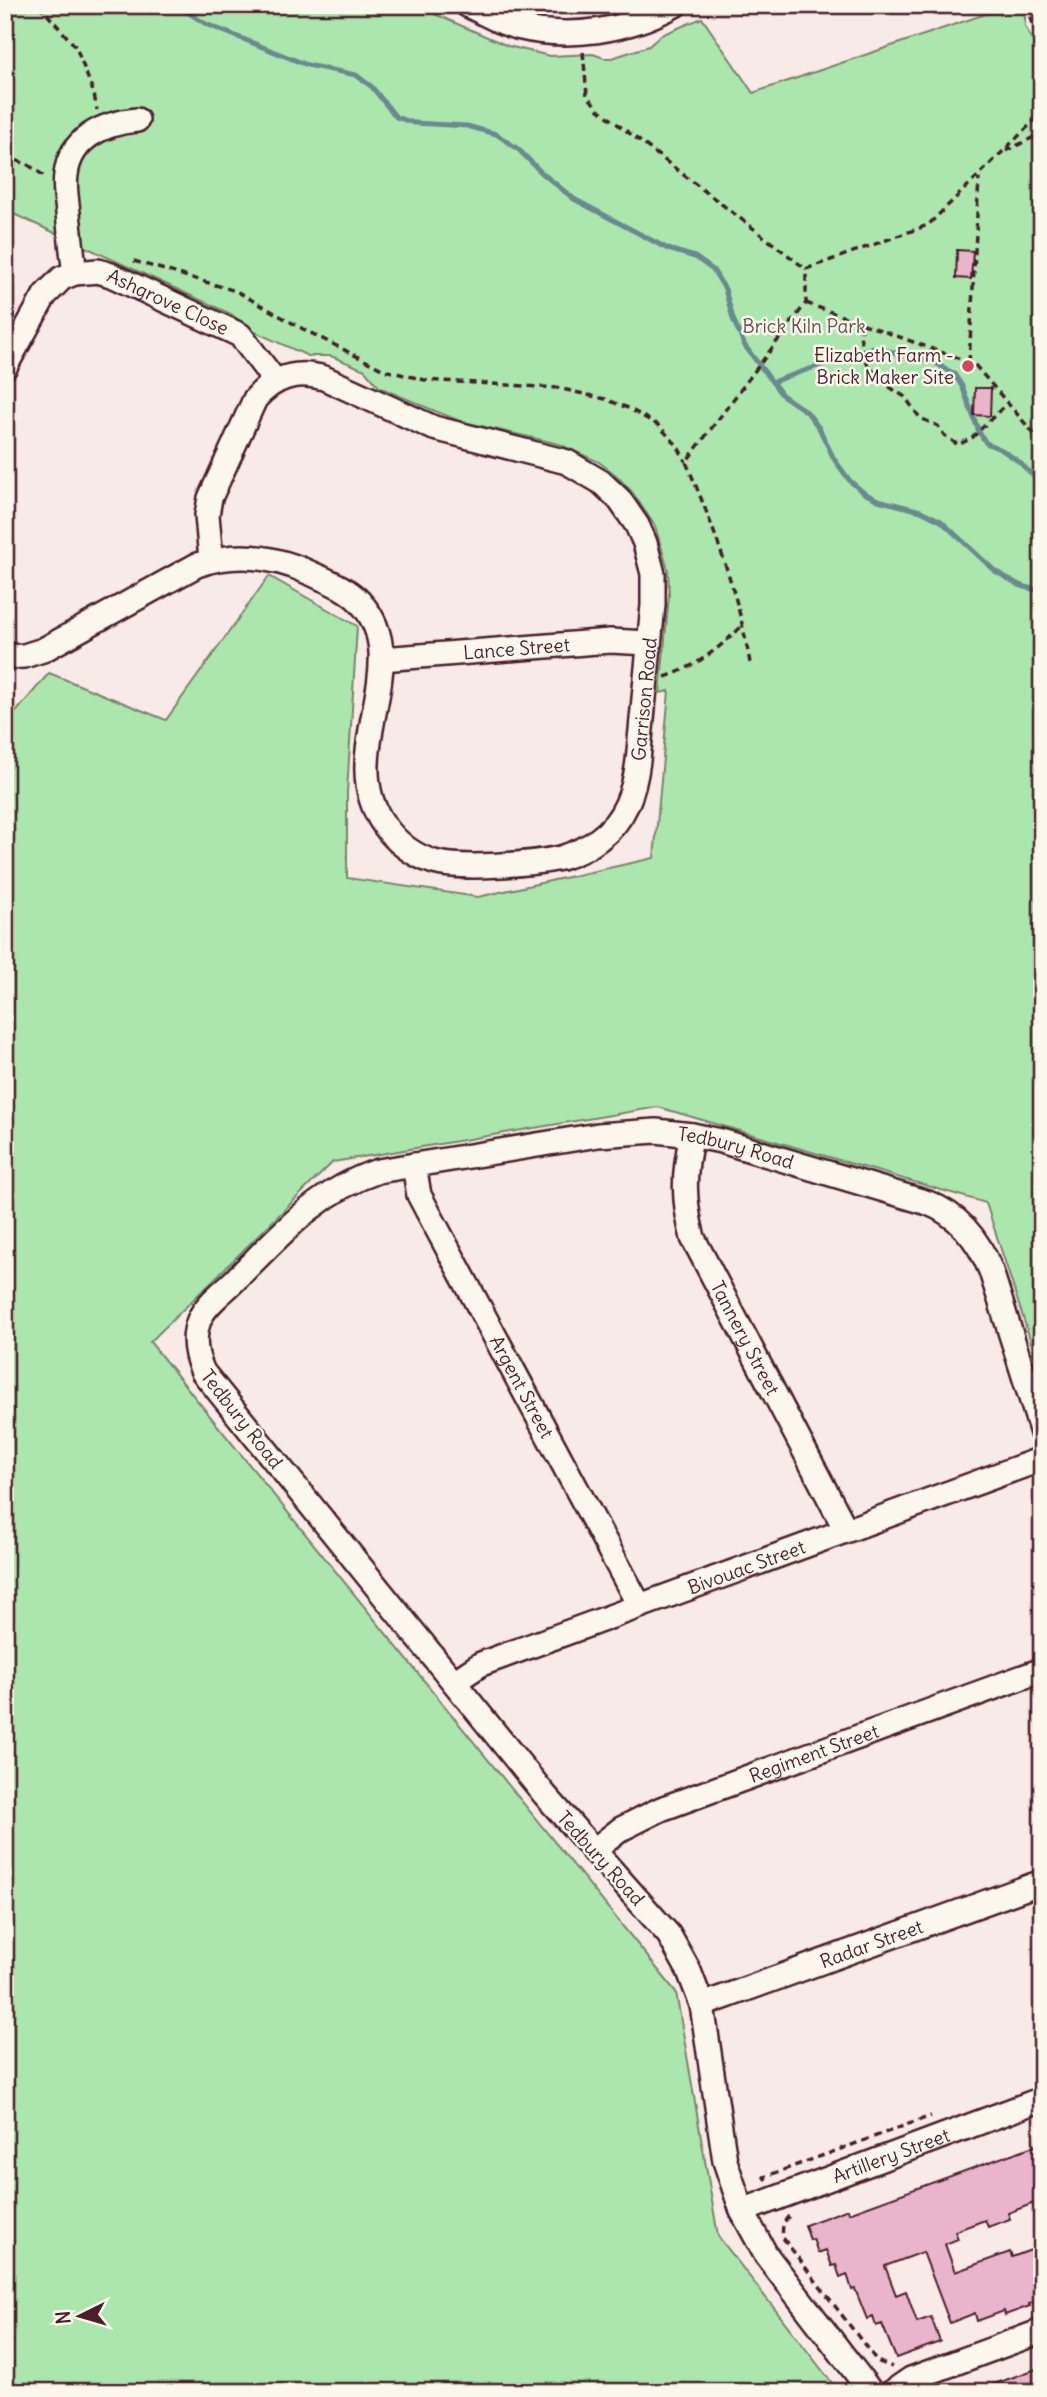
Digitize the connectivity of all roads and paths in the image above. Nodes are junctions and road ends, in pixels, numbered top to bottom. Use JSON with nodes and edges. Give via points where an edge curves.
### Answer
{"nodes":[{"id":1,"x":39,"y":5,"type":"edge"},
{"id":2,"x":467,"y":5,"type":"edge"},
{"id":3,"x":675,"y":5,"type":"edge"},
{"id":4,"x":1028,"y":5,"type":"edge"},
{"id":5,"x":1042,"y":45,"type":"edge"},
{"id":6,"x":583,"y":51,"type":"dead end"},
{"id":7,"x":1042,"y":113,"type":"edge"},
{"id":8,"x":137,"y":120,"type":"dead end"},
{"id":9,"x":101,"y":129,"type":"junction"},
{"id":10,"x":1042,"y":133,"type":"edge"},
{"id":11,"x":1003,"y":153,"type":"junction"},
{"id":12,"x":5,"y":157,"type":"edge"},
{"id":13,"x":979,"y":176,"type":"junction"},
{"id":14,"x":66,"y":190,"type":"junction"},
{"id":15,"x":122,"y":258,"type":"dead end"},
{"id":16,"x":806,"y":269,"type":"junction"},
{"id":17,"x":75,"y":273,"type":"junction"},
{"id":18,"x":806,"y":303,"type":"junction"},
{"id":19,"x":863,"y":325,"type":"junction"},
{"id":20,"x":969,"y":362,"type":"junction"},
{"id":21,"x":5,"y":367,"type":"edge"},
{"id":22,"x":275,"y":381,"type":"junction"},
{"id":23,"x":1008,"y":402,"type":"junction"},
{"id":24,"x":1042,"y":443,"type":"edge"},
{"id":25,"x":686,"y":462,"type":"junction"},
{"id":26,"x":212,"y":560,"type":"junction"},
{"id":27,"x":744,"y":624,"type":"junction"},
{"id":28,"x":649,"y":643,"type":"junction"},
{"id":29,"x":5,"y":657,"type":"edge"},
{"id":30,"x":382,"y":659,"type":"junction"},
{"id":31,"x":750,"y":663,"type":"dead end"},
{"id":32,"x":657,"y":680,"type":"dead end"},
{"id":33,"x":692,"y":1135,"type":"junction"},
{"id":34,"x":414,"y":1165,"type":"junction"},
{"id":35,"x":1042,"y":1433,"type":"edge"},
{"id":36,"x":1042,"y":1459,"type":"edge"},
{"id":37,"x":846,"y":1530,"type":"junction"},
{"id":38,"x":639,"y":1605,"type":"junction"},
{"id":39,"x":1042,"y":1671,"type":"edge"},
{"id":40,"x":454,"y":1682,"type":"junction"},
{"id":41,"x":593,"y":1851,"type":"junction"},
{"id":42,"x":1042,"y":1882,"type":"edge"},
{"id":43,"x":702,"y":2005,"type":"junction"},
{"id":44,"x":1042,"y":2099,"type":"edge"},
{"id":45,"x":941,"y":2113,"type":"dead end"},
{"id":46,"x":768,"y":2184,"type":"dead end"},
{"id":47,"x":742,"y":2211,"type":"junction"},
{"id":48,"x":785,"y":2211,"type":"dead end"},
{"id":49,"x":1042,"y":2331,"type":"edge"},
{"id":50,"x":903,"y":2364,"type":"dead end"},
{"id":51,"x":871,"y":2392,"type":"edge"},
{"id":52,"x":892,"y":2392,"type":"edge"}],
"edges":[{"from":1,"to":9,"type":"path","via":[[76,47],[94,94]]},
{"from":2,"to":3,"type":"street","via":[[514,27],[583,33],[619,27]]},
{"from":4,"to":5,"type":"path"},
{"from":6,"to":16,"type":"path","via":[[587,96],[598,109]]},
{"from":7,"to":11,"type":"path"},
{"from":8,"to":9,"type":"street"},
{"from":9,"to":14,"type":"street","via":[[73,151]]},
{"from":10,"to":11,"type":"path"},
{"from":11,"to":13,"type":"path"},
{"from":12,"to":14,"type":"path","via":[[27,164]]},
{"from":13,"to":16,"type":"path","via":[[928,225]]},
{"from":13,"to":20,"type":"path"},
{"from":14,"to":17,"type":"street"},
{"from":15,"to":25,"type":"path","via":[[236,291],[384,370],[425,380],[558,388],[605,399],[658,425]]},
{"from":16,"to":18,"type":"path"},
{"from":17,"to":21,"type":"street","via":[[62,278],[45,295]]},
{"from":17,"to":22,"type":"street","name":"Ashgrove Close","via":[[111,275],[240,335]]},
{"from":18,"to":19,"type":"path"},
{"from":18,"to":25,"type":"path"},
{"from":19,"to":20,"type":"path"},
{"from":19,"to":23,"type":"path","via":[[860,336],[868,366],[905,397],[920,418],[938,426],[958,445],[972,438]]},
{"from":20,"to":23,"type":"path"},
{"from":22,"to":26,"type":"street","via":[[255,399],[210,498],[207,515]]},
{"from":22,"to":28,"type":"street","name":"Garrison Road","via":[[312,374],[434,428],[555,458],[590,474],[627,509],[645,543],[654,591]]},
{"from":23,"to":24,"type":"path"},
{"from":25,"to":27,"type":"path","via":[[712,523]]},
{"from":26,"to":29,"type":"street","name":"Garrison Road","via":[[181,572],[43,650]]},
{"from":26,"to":30,"type":"street","name":"Garrison Road","via":[[276,560],[346,590],[371,617]]},
{"from":27,"to":31,"type":"path"},
{"from":27,"to":32,"type":"path","via":[[689,668]]},
{"from":28,"to":30,"type":"street","name":"Lance Street","via":[[610,641]]},
{"from":28,"to":30,"type":"street","name":"Garrison Road","via":[[635,782],[622,814],[601,838],[575,853],[483,865],[446,865],[417,856],[393,836],[374,808],[365,775]]},
{"from":33,"to":34,"type":"street","name":"Tedbury Road","via":[[629,1132]]},
{"from":33,"to":35,"type":"street","name":"Tedbury Road","via":[[928,1203],[955,1219],[986,1258]]},
{"from":33,"to":37,"type":"street","name":"Tannery Street","via":[[684,1198],[692,1238]]},
{"from":34,"to":38,"type":"street","name":"Argent Street","via":[[419,1195]]},
{"from":34,"to":40,"type":"street","name":"Tedbury Road","via":[[360,1177],[310,1207],[204,1311],[194,1341],[203,1372]]},
{"from":36,"to":37,"type":"street","name":"Bivouac Street"},
{"from":37,"to":38,"type":"street","name":"Bivouac Street"},
{"from":38,"to":40,"type":"street","name":"Bivouac Street","via":[[481,1664]]},
{"from":39,"to":41,"type":"street","name":"Regiment Street","via":[[661,1809],[621,1829]]},
{"from":40,"to":41,"type":"street","name":"Tedbury Road"},
{"from":41,"to":43,"type":"street","name":"Tedbury Road","via":[[669,1935]]},
{"from":42,"to":43,"type":"street","name":"Radar Street"},
{"from":43,"to":47,"type":"street","name":"Tedbury Road","via":[[725,2161]]},
{"from":44,"to":47,"type":"street","name":"Artillery Street"},
{"from":45,"to":46,"type":"path","via":[[764,2177]]},
{"from":47,"to":51,"type":"street","name":"Tedbury Road","via":[[766,2255]]},
{"from":48,"to":50,"type":"path","via":[[789,2216],[784,2221],[783,2238],[877,2361],[892,2367]]},
{"from":49,"to":52,"type":"street","via":[[911,2379]]}]}
